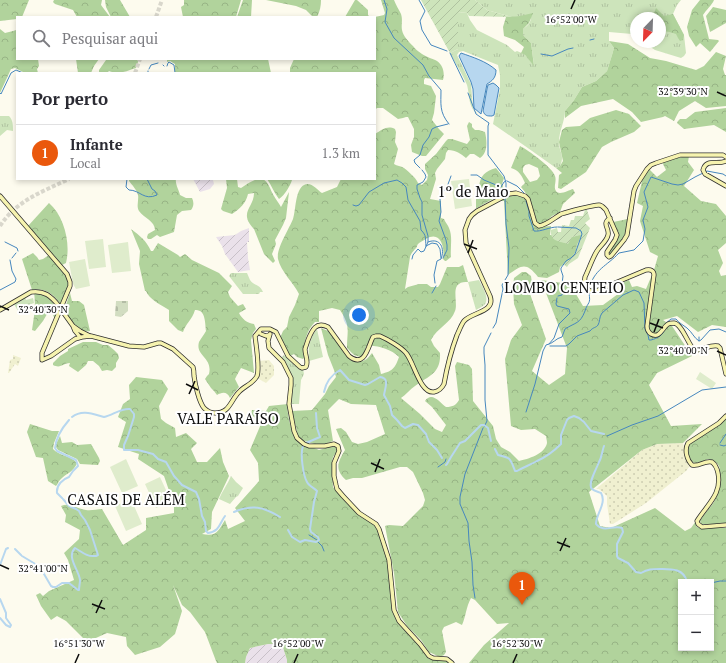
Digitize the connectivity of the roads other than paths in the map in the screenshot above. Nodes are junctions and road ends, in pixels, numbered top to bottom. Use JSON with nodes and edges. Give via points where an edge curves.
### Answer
{"nodes":[{"id":1,"x":726,"y":156,"type":"edge"},
{"id":2,"x":726,"y":162,"type":"edge"},
{"id":3,"x":726,"y":186,"type":"edge"},
{"id":4,"x":0,"y":196,"type":"edge"},
{"id":5,"x":610,"y":218,"type":"junction"},
{"id":6,"x":0,"y":310,"type":"edge"},
{"id":7,"x":268,"y":329,"type":"junction"},
{"id":8,"x":78,"y":331,"type":"junction"},
{"id":9,"x":265,"y":334,"type":"junction"},
{"id":10,"x":91,"y":336,"type":"junction"},
{"id":11,"x":278,"y":336,"type":"junction"},
{"id":12,"x":80,"y":338,"type":"junction"},
{"id":13,"x":71,"y":341,"type":"junction"},
{"id":14,"x":726,"y":374,"type":"edge"},
{"id":15,"x":726,"y":416,"type":"edge"},
{"id":16,"x":726,"y":525,"type":"edge"},
{"id":17,"x":452,"y":663,"type":"edge"}],
"edges":[{"from":1,"to":5,"type":"main road","via":[[680,155],[649,168],[635,189],[627,234],[611,256],[607,255],[607,252],[617,235]]},
{"from":2,"to":3,"type":"main road","via":[[710,163],[704,168],[704,173]]},
{"from":4,"to":13,"type":"main road","via":[[67,274],[70,282],[42,353],[42,360]]},
{"from":5,"to":11,"type":"main road","via":[[604,208],[598,205],[563,214],[539,226],[535,223],[528,199],[516,193],[509,194],[472,215],[465,233],[466,243],[492,300],[487,308],[463,323],[450,356],[443,386],[438,390],[432,392],[425,389],[406,353],[380,336],[373,337],[364,356],[356,360],[349,356],[328,327],[318,326],[313,330],[307,343],[307,364],[304,368],[288,356]]},
{"from":5,"to":14,"type":"main road","via":[[606,223],[608,237],[585,277],[585,286],[589,290],[599,290],[651,270],[654,275],[648,332],[657,335],[668,324],[679,325],[694,350],[714,345],[720,348]]},
{"from":6,"to":8,"type":"main road","bridge":true,"via":[[31,292],[43,292],[59,306]]},
{"from":7,"to":9,"type":"main road","via":[[270,331]]},
{"from":7,"to":9,"type":"main road","via":[[261,329]]},
{"from":7,"to":11,"type":"main road","via":[[276,332]]},
{"from":8,"to":10,"type":"main road"},
{"from":8,"to":12,"type":"main road"},
{"from":8,"to":13,"type":"main road"},
{"from":9,"to":10,"type":"main road","via":[[257,336],[256,339],[258,370],[255,379],[239,392],[224,411],[215,413],[206,410],[201,404],[193,367],[168,346],[158,343],[144,347],[129,346]]},
{"from":9,"to":11,"type":"main road"},
{"from":9,"to":17,"type":"main road","via":[[270,350],[283,362],[291,378],[289,404],[296,436],[309,446],[334,444],[339,447],[334,465],[338,489],[359,513],[374,522],[379,529],[389,560],[397,618],[429,656],[447,659]]},
{"from":10,"to":12,"type":"main road"},
{"from":12,"to":13,"type":"main road"},
{"from":15,"to":16,"type":"main road","via":[[686,447],[692,465],[712,462],[716,465],[718,476],[719,486],[716,494],[697,520],[698,524],[702,527]]}]}
